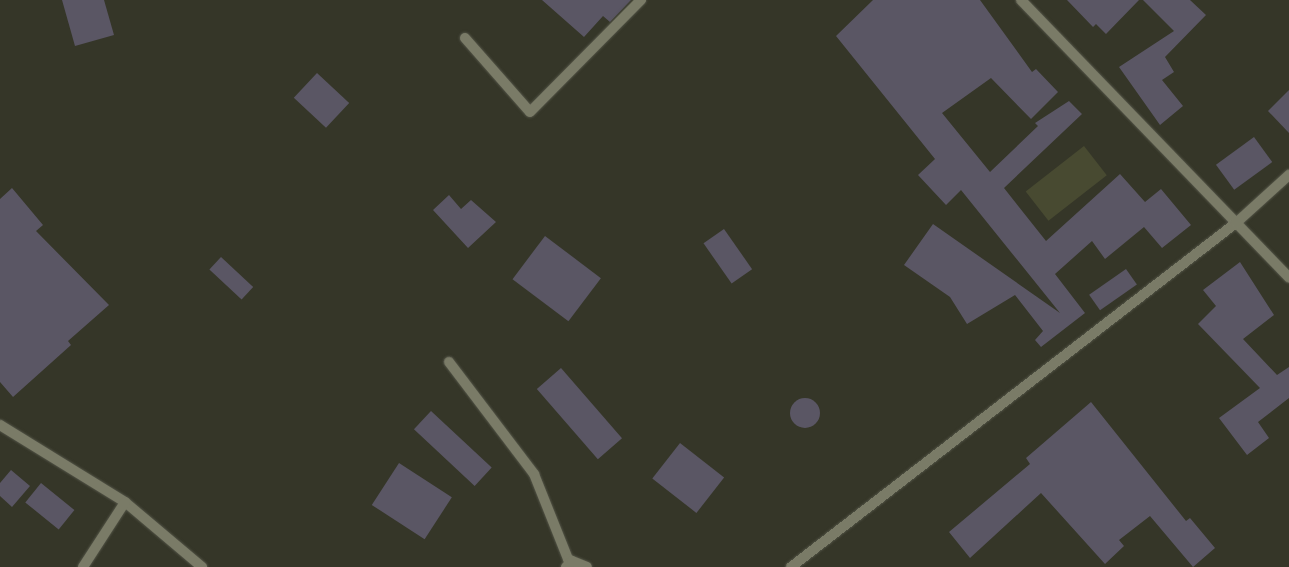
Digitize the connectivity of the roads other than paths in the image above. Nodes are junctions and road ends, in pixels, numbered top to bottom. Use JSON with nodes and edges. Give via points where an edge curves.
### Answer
{"nodes":[{"id":1,"x":641,"y":0,"type":"edge"},
{"id":2,"x":1021,"y":0,"type":"edge"},
{"id":3,"x":465,"y":38,"type":"dead end"},
{"id":4,"x":1289,"y":175,"type":"edge"},
{"id":5,"x":1236,"y":223,"type":"junction"},
{"id":6,"x":1289,"y":278,"type":"edge"},
{"id":7,"x":449,"y":362,"type":"dead end"},
{"id":8,"x":0,"y":425,"type":"edge"},
{"id":9,"x":125,"y":502,"type":"junction"},
{"id":10,"x":569,"y":564,"type":"edge"},
{"id":11,"x":83,"y":567,"type":"edge"},
{"id":12,"x":202,"y":567,"type":"edge"},
{"id":13,"x":587,"y":567,"type":"edge"},
{"id":14,"x":791,"y":567,"type":"edge"}],
"edges":[{"from":1,"to":3,"type":"street","via":[[530,112]]},
{"from":2,"to":5,"type":"street"},
{"from":4,"to":5,"type":"street"},
{"from":5,"to":6,"type":"street"},
{"from":5,"to":14,"type":"street"},
{"from":7,"to":10,"type":"street","via":[[534,474]]},
{"from":8,"to":9,"type":"street"},
{"from":9,"to":11,"type":"street"},
{"from":9,"to":12,"type":"street"},
{"from":10,"to":13,"type":"street"}]}
